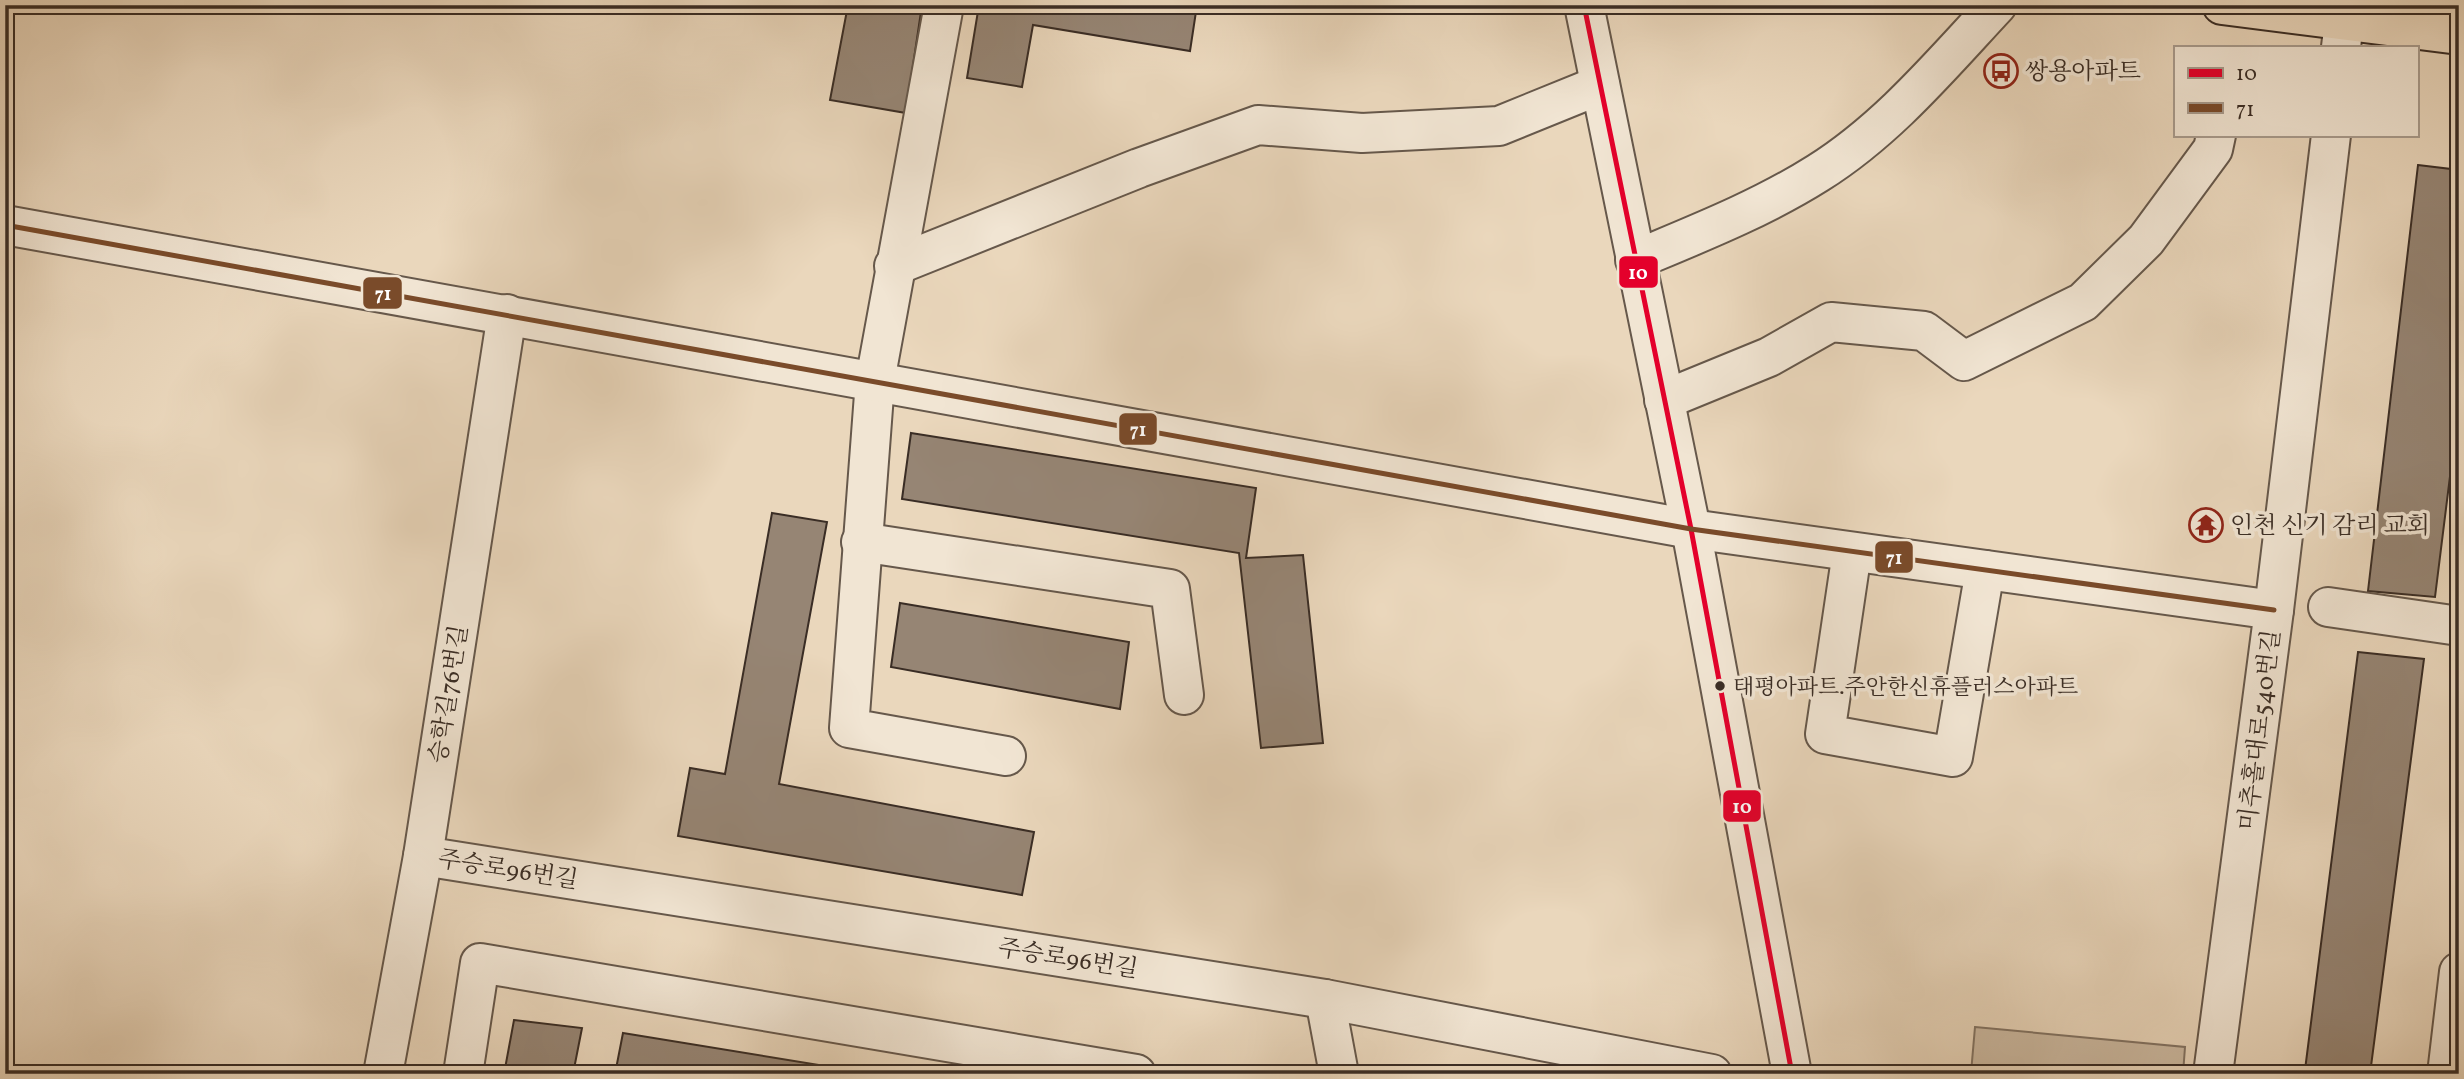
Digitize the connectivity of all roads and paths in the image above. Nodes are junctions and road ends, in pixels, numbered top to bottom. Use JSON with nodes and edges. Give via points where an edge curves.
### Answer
{"nodes":[{"id":1,"x":943,"y":5,"type":"edge"},
{"id":2,"x":1584,"y":5,"type":"edge"},
{"id":3,"x":1997,"y":5,"type":"edge"},
{"id":4,"x":2222,"y":5,"type":"edge"},
{"id":5,"x":2344,"y":25,"type":"edge"},
{"id":6,"x":2459,"y":35,"type":"edge"},
{"id":7,"x":1600,"y":85,"type":"junction"},
{"id":8,"x":2216,"y":136,"type":"edge"},
{"id":9,"x":2330,"y":136,"type":"edge"},
{"id":10,"x":5,"y":225,"type":"edge"},
{"id":11,"x":1635,"y":260,"type":"junction"},
{"id":12,"x":894,"y":266,"type":"junction"},
{"id":13,"x":507,"y":314,"type":"junction"},
{"id":14,"x":875,"y":381,"type":"junction"},
{"id":15,"x":1664,"y":400,"type":"junction"},
{"id":16,"x":1691,"y":529,"type":"junction"},
{"id":17,"x":861,"y":542,"type":"junction"},
{"id":18,"x":1852,"y":552,"type":"junction"},
{"id":19,"x":1985,"y":570,"type":"junction"},
{"id":20,"x":2328,"y":607,"type":"dead end"},
{"id":21,"x":2274,"y":610,"type":"junction"},
{"id":22,"x":2459,"y":626,"type":"edge"},
{"id":23,"x":1184,"y":695,"type":"dead end"},
{"id":24,"x":1006,"y":756,"type":"dead end"},
{"id":25,"x":423,"y":856,"type":"junction"},
{"id":26,"x":2459,"y":972,"type":"edge"},
{"id":27,"x":1325,"y":999,"type":"junction"},
{"id":28,"x":1639,"y":1067,"type":"edge"},
{"id":29,"x":383,"y":1074,"type":"edge"},
{"id":30,"x":463,"y":1074,"type":"edge"},
{"id":31,"x":1136,"y":1074,"type":"edge"},
{"id":32,"x":1339,"y":1074,"type":"edge"},
{"id":33,"x":1712,"y":1074,"type":"edge"},
{"id":34,"x":1792,"y":1074,"type":"edge"},
{"id":35,"x":2213,"y":1074,"type":"edge"},
{"id":36,"x":2447,"y":1074,"type":"edge"}],
"edges":[{"from":1,"to":12,"type":"street"},
{"from":2,"to":7,"type":"street"},
{"from":3,"to":11,"type":"street","via":[[1901,108],[1819,172],[1740,215]]},
{"from":4,"to":5,"type":"main road"},
{"from":5,"to":6,"type":"main road"},
{"from":7,"to":11,"type":"street"},
{"from":7,"to":12,"type":"street","via":[[1499,126],[1362,133],[1258,125]]},
{"from":8,"to":15,"type":"street","via":[[2213,149],[2146,240],[2083,302],[1964,361],[1924,331],[1831,322],[1769,357]]},
{"from":9,"to":21,"type":"street","name":"미추홀대로540번길"},
{"from":10,"to":13,"type":"street"},
{"from":11,"to":15,"type":"street"},
{"from":12,"to":14,"type":"street"},
{"from":13,"to":14,"type":"street"},
{"from":13,"to":25,"type":"street","name":"승학길76번길"},
{"from":14,"to":16,"type":"street"},
{"from":14,"to":17,"type":"street"},
{"from":15,"to":16,"type":"street"},
{"from":16,"to":18,"type":"street"},
{"from":16,"to":34,"type":"street"},
{"from":17,"to":23,"type":"street","via":[[1170,589]]},
{"from":17,"to":24,"type":"street","via":[[849,729]]},
{"from":18,"to":19,"type":"street"},
{"from":18,"to":19,"type":"street","via":[[1825,734],[1953,757]]},
{"from":19,"to":21,"type":"street"},
{"from":20,"to":22,"type":"street"},
{"from":21,"to":35,"type":"street","name":"미추홀대로540번길"},
{"from":25,"to":27,"type":"street","name":"주승로96번길"},
{"from":25,"to":29,"type":"street","name":"승학길76번길"},
{"from":26,"to":36,"type":"street"},
{"from":27,"to":28,"type":"street","name":"주승로96번길"},
{"from":27,"to":32,"type":"street"},
{"from":28,"to":33,"type":"street","name":"주승로96번길"},
{"from":30,"to":31,"type":"street","via":[[480,963]]}]}
